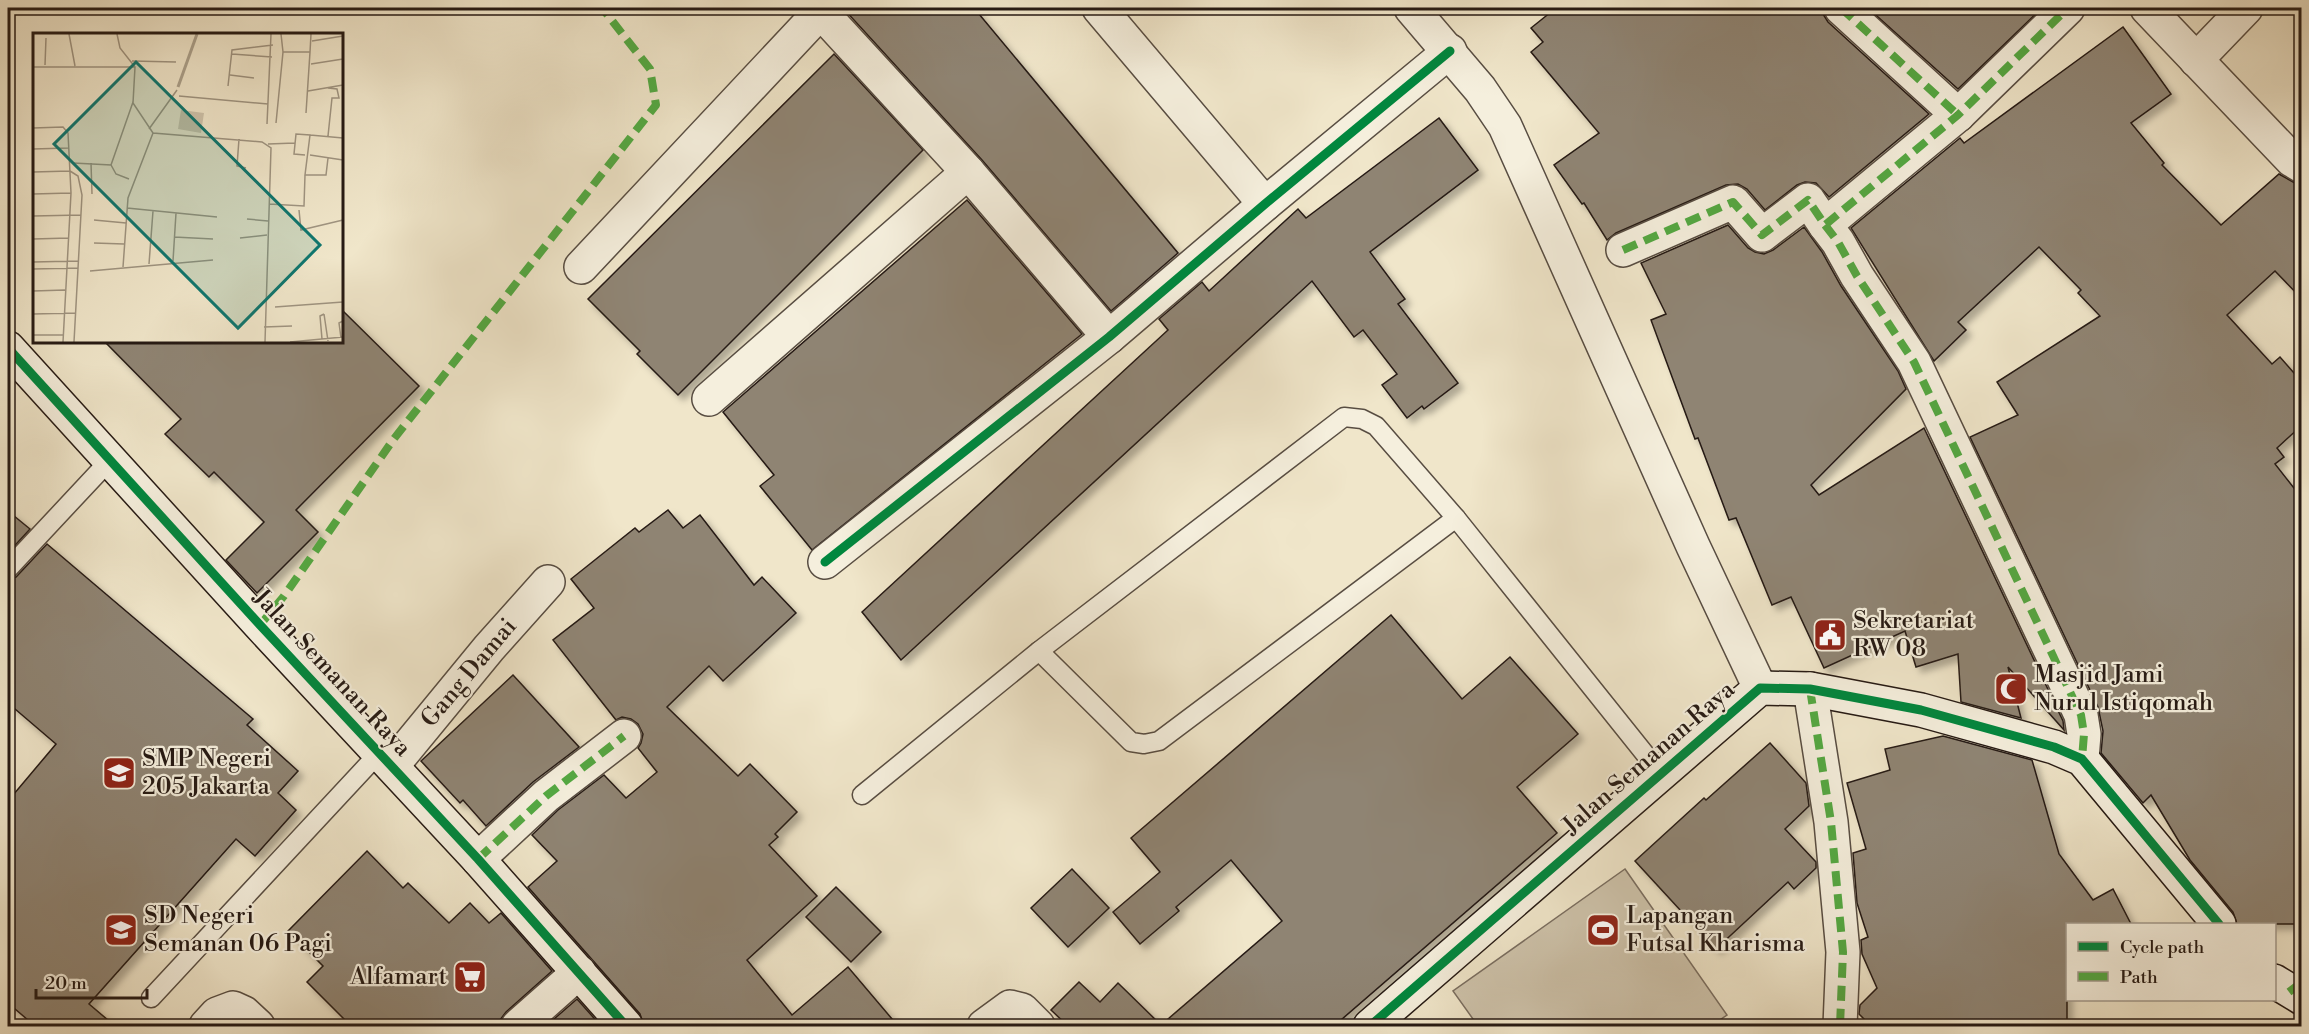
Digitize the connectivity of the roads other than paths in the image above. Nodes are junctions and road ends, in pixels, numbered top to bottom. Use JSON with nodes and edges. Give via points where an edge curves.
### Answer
{"nodes":[{"id":1,"x":1099,"y":8,"type":"edge"},
{"id":2,"x":1411,"y":8,"type":"edge"},
{"id":3,"x":1841,"y":8,"type":"edge"},
{"id":4,"x":2067,"y":8,"type":"edge"},
{"id":5,"x":2147,"y":8,"type":"edge"},
{"id":6,"x":2246,"y":8,"type":"edge"},
{"id":7,"x":823,"y":10,"type":"edge"},
{"id":8,"x":1450,"y":51,"type":"junction"},
{"id":9,"x":2196,"y":60,"type":"junction"},
{"id":10,"x":1958,"y":115,"type":"junction"},
{"id":11,"x":2301,"y":166,"type":"edge"},
{"id":12,"x":968,"y":172,"type":"junction"},
{"id":13,"x":1265,"y":204,"type":"junction"},
{"id":14,"x":1825,"y":225,"type":"junction"},
{"id":15,"x":1623,"y":250,"type":"dead end"},
{"id":16,"x":581,"y":267,"type":"dead end"},
{"id":17,"x":1109,"y":337,"type":"junction"},
{"id":18,"x":8,"y":348,"type":"edge"},
{"id":19,"x":709,"y":399,"type":"dead end"},
{"id":20,"x":109,"y":461,"type":"junction"},
{"id":21,"x":1456,"y":518,"type":"junction"},
{"id":22,"x":825,"y":562,"type":"dead end"},
{"id":23,"x":8,"y":569,"type":"edge"},
{"id":24,"x":548,"y":582,"type":"dead end"},
{"id":25,"x":1039,"y":651,"type":"junction"},
{"id":26,"x":1760,"y":688,"type":"junction"},
{"id":27,"x":1810,"y":689,"type":"junction"},
{"id":28,"x":624,"y":735,"type":"dead end"},
{"id":29,"x":2082,"y":759,"type":"junction"},
{"id":30,"x":386,"y":760,"type":"junction"},
{"id":31,"x":1661,"y":774,"type":"junction"},
{"id":32,"x":862,"y":795,"type":"dead end"},
{"id":33,"x":478,"y":859,"type":"junction"},
{"id":34,"x":2218,"y":923,"type":"edge"},
{"id":35,"x":579,"y":972,"type":"junction"},
{"id":36,"x":151,"y":998,"type":"dead end"},
{"id":37,"x":206,"y":1026,"type":"edge"},
{"id":38,"x":258,"y":1026,"type":"edge"},
{"id":39,"x":518,"y":1026,"type":"edge"},
{"id":40,"x":626,"y":1026,"type":"edge"},
{"id":41,"x":984,"y":1026,"type":"edge"},
{"id":42,"x":1038,"y":1026,"type":"edge"},
{"id":43,"x":1370,"y":1026,"type":"edge"},
{"id":44,"x":1840,"y":1026,"type":"edge"}],
"edges":[{"from":1,"to":13,"type":"street"},
{"from":2,"to":8,"type":"street"},
{"from":3,"to":10,"type":"street"},
{"from":4,"to":10,"type":"street"},
{"from":5,"to":9,"type":"street"},
{"from":6,"to":9,"type":"street"},
{"from":7,"to":12,"type":"street"},
{"from":7,"to":16,"type":"street"},
{"from":8,"to":13,"type":"street"},
{"from":8,"to":26,"type":"street","via":[[1505,126]]},
{"from":9,"to":11,"type":"street"},
{"from":10,"to":14,"type":"street"},
{"from":12,"to":17,"type":"street"},
{"from":12,"to":19,"type":"street"},
{"from":13,"to":17,"type":"street"},
{"from":14,"to":15,"type":"street","via":[[1808,200],[1762,235],[1732,202]]},
{"from":14,"to":29,"type":"street","via":[[1914,362],[2081,715]]},
{"from":17,"to":22,"type":"street"},
{"from":18,"to":20,"type":"street","name":"Jalan Semanan Raya"},
{"from":20,"to":23,"type":"lane"},
{"from":20,"to":30,"type":"street","name":"Jalan Semanan Raya"},
{"from":21,"to":25,"type":"lane","via":[[1159,741],[1131,742]]},
{"from":21,"to":25,"type":"lane","via":[[1376,426],[1344,417]]},
{"from":21,"to":31,"type":"lane"},
{"from":24,"to":30,"type":"street","name":"Gang Damai"},
{"from":25,"to":32,"type":"lane"},
{"from":26,"to":27,"type":"street","name":"Jalan Semanan Raya"},
{"from":26,"to":31,"type":"street","name":"Jalan Semanan Raya"},
{"from":27,"to":29,"type":"street","name":"Jalan Semanan Raya","via":[[1921,710],[2054,747]]},
{"from":27,"to":44,"type":"street","via":[[1831,822],[1843,952]]},
{"from":28,"to":33,"type":"street","via":[[546,796]]},
{"from":29,"to":34,"type":"street","name":"Jalan Semanan Raya"},
{"from":30,"to":33,"type":"street","name":"Jalan Semanan Raya"},
{"from":30,"to":36,"type":"lane"},
{"from":31,"to":43,"type":"street","name":"Jalan Semanan Raya"},
{"from":33,"to":35,"type":"street","name":"Jalan Semanan Raya"},
{"from":35,"to":39,"type":"street"},
{"from":35,"to":40,"type":"street","name":"Jalan Semanan Raya"},
{"from":37,"to":38,"type":"street","via":[[217,1014],[233,1008]]},
{"from":41,"to":42,"type":"street","via":[[1010,1007],[1022,1010]]}]}
